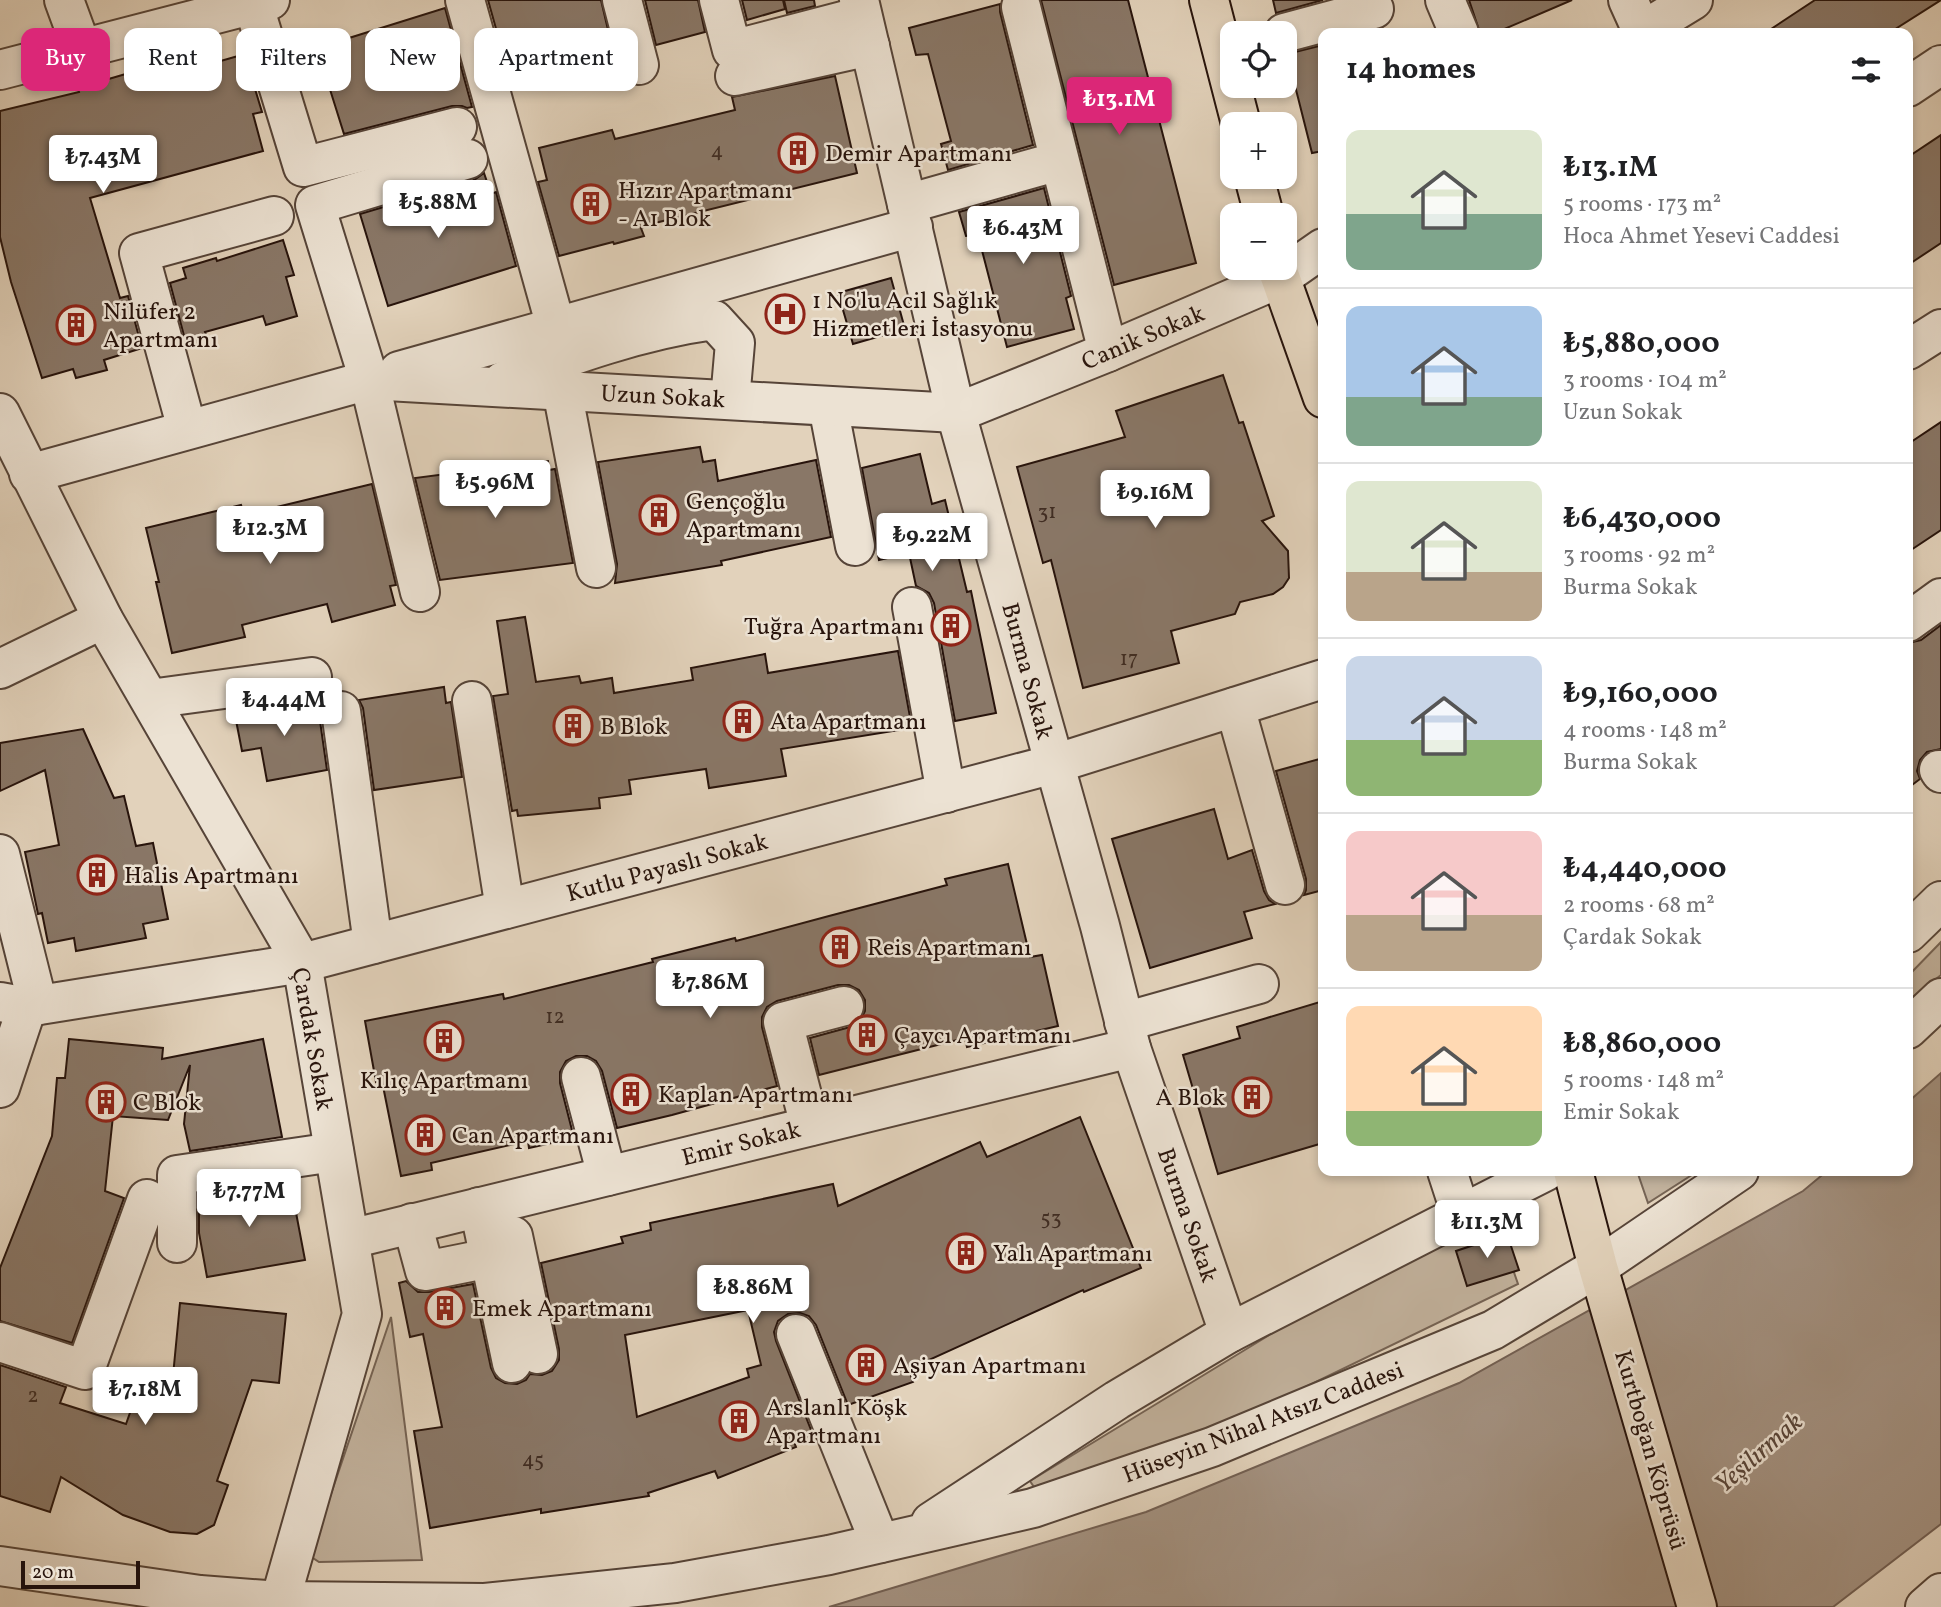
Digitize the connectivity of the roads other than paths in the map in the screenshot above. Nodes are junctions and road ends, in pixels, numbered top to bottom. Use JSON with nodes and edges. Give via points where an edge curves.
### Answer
{"nodes":[{"id":1,"x":64,"y":0,"type":"edge"},
{"id":2,"x":465,"y":0,"type":"edge"},
{"id":3,"x":622,"y":0,"type":"edge"},
{"id":4,"x":719,"y":0,"type":"edge"},
{"id":5,"x":1209,"y":0,"type":"edge"},
{"id":6,"x":1445,"y":0,"type":"edge"},
{"id":7,"x":1693,"y":0,"type":"edge"},
{"id":8,"x":259,"y":1,"type":"edge"},
{"id":9,"x":1374,"y":9,"type":"dead end"},
{"id":10,"x":864,"y":21,"type":"edge"},
{"id":11,"x":1636,"y":21,"type":"edge"},
{"id":12,"x":74,"y":28,"type":"edge"},
{"id":13,"x":1457,"y":28,"type":"edge"},
{"id":14,"x":1220,"y":29,"type":"edge"},
{"id":15,"x":1297,"y":30,"type":"edge"},
{"id":16,"x":110,"y":41,"type":"edge"},
{"id":17,"x":21,"y":64,"type":"edge"},
{"id":18,"x":639,"y":65,"type":"dead end"},
{"id":19,"x":1941,"y":65,"type":"edge"},
{"id":20,"x":0,"y":70,"type":"edge"},
{"id":21,"x":735,"y":76,"type":"dead end"},
{"id":22,"x":1913,"y":84,"type":"edge"},
{"id":23,"x":1041,"y":166,"type":"junction"},
{"id":24,"x":274,"y":216,"type":"dead end"},
{"id":25,"x":910,"y":216,"type":"junction"},
{"id":26,"x":1318,"y":251,"type":"edge"},
{"id":27,"x":1297,"y":263,"type":"edge"},
{"id":28,"x":1264,"y":280,"type":"edge"},
{"id":29,"x":1281,"y":280,"type":"edge"},
{"id":30,"x":1080,"y":320,"type":"dead end"},
{"id":31,"x":556,"y":327,"type":"junction"},
{"id":32,"x":1941,"y":329,"type":"edge"},
{"id":33,"x":1913,"y":347,"type":"edge"},
{"id":34,"x":1108,"y":352,"type":"junction"},
{"id":35,"x":369,"y":380,"type":"junction"},
{"id":36,"x":1318,"y":384,"type":"edge"},
{"id":37,"x":489,"y":387,"type":"junction"},
{"id":38,"x":562,"y":390,"type":"junction"},
{"id":39,"x":730,"y":400,"type":"junction"},
{"id":40,"x":828,"y":406,"type":"junction"},
{"id":41,"x":0,"y":413,"type":"edge"},
{"id":42,"x":956,"y":413,"type":"junction"},
{"id":43,"x":187,"y":429,"type":"junction"},
{"id":44,"x":29,"y":474,"type":"junction"},
{"id":45,"x":855,"y":546,"type":"dead end"},
{"id":46,"x":596,"y":568,"type":"dead end"},
{"id":47,"x":420,"y":593,"type":"dead end"},
{"id":48,"x":1941,"y":598,"type":"edge"},
{"id":49,"x":912,"y":607,"type":"dead end"},
{"id":50,"x":1913,"y":618,"type":"edge"},
{"id":51,"x":103,"y":619,"type":"junction"},
{"id":52,"x":0,"y":669,"type":"edge"},
{"id":53,"x":312,"y":677,"type":"dead end"},
{"id":54,"x":1318,"y":681,"type":"edge"},
{"id":55,"x":150,"y":699,"type":"junction"},
{"id":56,"x":472,"y":701,"type":"dead end"},
{"id":57,"x":1235,"y":707,"type":"junction"},
{"id":58,"x":341,"y":711,"type":"dead end"},
{"id":59,"x":466,"y":758,"type":"dead end"},
{"id":60,"x":1054,"y":764,"type":"junction"},
{"id":61,"x":946,"y":793,"type":"junction"},
{"id":62,"x":0,"y":854,"type":"edge"},
{"id":63,"x":1285,"y":885,"type":"dead end"},
{"id":64,"x":1941,"y":901,"type":"edge"},
{"id":65,"x":495,"y":912,"type":"junction"},
{"id":66,"x":1913,"y":928,"type":"edge"},
{"id":67,"x":373,"y":944,"type":"junction"},
{"id":68,"x":302,"y":963,"type":"junction"},
{"id":69,"x":1259,"y":984,"type":"dead end"},
{"id":70,"x":1941,"y":998,"type":"edge"},
{"id":71,"x":22,"y":1005,"type":"edge"},
{"id":72,"x":844,"y":1006,"type":"dead end"},
{"id":73,"x":1913,"y":1024,"type":"edge"},
{"id":74,"x":1128,"y":1035,"type":"junction"},
{"id":75,"x":0,"y":1088,"type":"edge"},
{"id":76,"x":577,"y":1091,"type":"dead end"},
{"id":77,"x":810,"y":1126,"type":"junction"},
{"id":78,"x":334,"y":1152,"type":"junction"},
{"id":79,"x":1449,"y":1176,"type":"edge"},
{"id":80,"x":1536,"y":1176,"type":"edge"},
{"id":81,"x":1574,"y":1176,"type":"edge"},
{"id":82,"x":1733,"y":1176,"type":"edge"},
{"id":83,"x":598,"y":1178,"type":"junction"},
{"id":84,"x":147,"y":1199,"type":"dead end"},
{"id":85,"x":492,"y":1204,"type":"junction"},
{"id":86,"x":1461,"y":1214,"type":"junction"},
{"id":87,"x":412,"y":1223,"type":"junction"},
{"id":88,"x":350,"y":1239,"type":"junction"},
{"id":89,"x":177,"y":1243,"type":"dead end"},
{"id":90,"x":490,"y":1258,"type":"junction"},
{"id":91,"x":1602,"y":1280,"type":"junction"},
{"id":92,"x":1229,"y":1333,"type":"junction"},
{"id":93,"x":796,"y":1334,"type":"dead end"},
{"id":94,"x":0,"y":1342,"type":"edge"},
{"id":95,"x":896,"y":1539,"type":"junction"},
{"id":96,"x":0,"y":1566,"type":"edge"},
{"id":97,"x":1941,"y":1593,"type":"edge"},
{"id":98,"x":279,"y":1601,"type":"junction"},
{"id":99,"x":1697,"y":1607,"type":"edge"},
{"id":100,"x":1925,"y":1607,"type":"edge"}],
"edges":[{"from":1,"to":12,"type":"street"},
{"from":2,"to":31,"type":"street"},
{"from":3,"to":18,"type":"street"},
{"from":4,"to":10,"type":"street","via":[[732,50]]},
{"from":5,"to":14,"type":"main road"},
{"from":6,"to":13,"type":"street"},
{"from":7,"to":11,"type":"street"},
{"from":8,"to":16,"type":"street"},
{"from":8,"to":35,"type":"street","via":[[303,167],[462,143],[315,205]]},
{"from":9,"to":15,"type":"street"},
{"from":10,"to":21,"type":"street"},
{"from":10,"to":25,"type":"street","name":"Burma Sokak"},
{"from":17,"to":20,"type":"street"},
{"from":19,"to":22,"type":"street"},
{"from":23,"to":25,"type":"street","name":"Uzun Sokak"},
{"from":23,"to":30,"type":"street"},
{"from":23,"to":34,"type":"street","via":[[1011,10]]},
{"from":24,"to":43,"type":"street","via":[[139,253]]},
{"from":25,"to":31,"type":"street","name":"Uzun Sokak"},
{"from":25,"to":42,"type":"street","name":"Burma Sokak"},
{"from":26,"to":27,"type":"street","name":"Canik Sokak"},
{"from":28,"to":34,"type":"street","name":"Canik Sokak"},
{"from":29,"to":36,"type":"main road"},
{"from":31,"to":35,"type":"street","name":"Uzun Sokak"},
{"from":32,"to":33,"type":"street"},
{"from":34,"to":42,"type":"street","name":"Canik Sokak"},
{"from":35,"to":37,"type":"street","name":"Uzun Sokak"},
{"from":35,"to":43,"type":"street","name":"Uzun Sokak"},
{"from":35,"to":47,"type":"street"},
{"from":37,"to":38,"type":"street","name":"Uzun Sokak"},
{"from":37,"to":39,"type":"street","via":[[606,344],[714,320],[735,343]]},
{"from":38,"to":39,"type":"street","name":"Uzun Sokak"},
{"from":38,"to":46,"type":"street"},
{"from":39,"to":40,"type":"street","name":"Uzun Sokak"},
{"from":40,"to":42,"type":"street","name":"Uzun Sokak"},
{"from":40,"to":45,"type":"street"},
{"from":41,"to":44,"type":"street","name":"Çardak Sokak"},
{"from":42,"to":60,"type":"street","name":"Burma Sokak"},
{"from":43,"to":44,"type":"street","name":"Uzun Sokak"},
{"from":44,"to":51,"type":"street","name":"Çardak Sokak"},
{"from":48,"to":50,"type":"street"},
{"from":49,"to":61,"type":"street"},
{"from":51,"to":52,"type":"street"},
{"from":51,"to":55,"type":"street","name":"Çardak Sokak"},
{"from":53,"to":55,"type":"street"},
{"from":54,"to":57,"type":"street","name":"Kutlu Payaslı Sokak"},
{"from":55,"to":68,"type":"street","name":"Çardak Sokak"},
{"from":56,"to":65,"type":"street"},
{"from":57,"to":60,"type":"street","name":"Kutlu Payaslı Sokak"},
{"from":57,"to":63,"type":"street"},
{"from":58,"to":67,"type":"street"},
{"from":59,"to":65,"type":"street"},
{"from":60,"to":61,"type":"street","name":"Kutlu Payaslı Sokak"},
{"from":60,"to":74,"type":"street","name":"Burma Sokak"},
{"from":61,"to":65,"type":"street","name":"Kutlu Payaslı Sokak"},
{"from":62,"to":71,"type":"street"},
{"from":64,"to":66,"type":"street"},
{"from":65,"to":67,"type":"street","name":"Kutlu Payaslı Sokak"},
{"from":67,"to":68,"type":"street","name":"Kutlu Payaslı Sokak"},
{"from":68,"to":71,"type":"street","name":"Kutlu Payaslı Sokak"},
{"from":68,"to":78,"type":"street","name":"Çardak Sokak"},
{"from":69,"to":74,"type":"street","name":"Emir Sokak"},
{"from":70,"to":73,"type":"street"},
{"from":71,"to":75,"type":"street"},
{"from":72,"to":77,"type":"street","via":[[783,1022]]},
{"from":74,"to":77,"type":"street","name":"Emir Sokak"},
{"from":74,"to":92,"type":"street","name":"Burma Sokak"},
{"from":76,"to":83,"type":"street"},
{"from":77,"to":83,"type":"street","name":"Emir Sokak"},
{"from":78,"to":88,"type":"street","name":"Çardak Sokak"},
{"from":78,"to":89,"type":"street","via":[[177,1175]]},
{"from":79,"to":86,"type":"street"},
{"from":80,"to":86,"type":"street","name":"Hüseyin Nihal Atsız Caddesi"},
{"from":81,"to":91,"type":"main road","name":"Kurtboğan Köprüsü"},
{"from":82,"to":91,"type":"street","name":"Hüseyin Nihal Atsız Caddesi"},
{"from":83,"to":85,"type":"street","name":"Emir Sokak"},
{"from":84,"to":94,"type":"street","via":[[85,1370]]},
{"from":85,"to":87,"type":"street","name":"Emir Sokak"},
{"from":85,"to":90,"type":"street"},
{"from":85,"to":90,"type":"street","via":[[525,1359]]},
{"from":86,"to":92,"type":"street","name":"Hüseyin Nihal Atsız Caddesi"},
{"from":87,"to":88,"type":"street","name":"Emir Sokak"},
{"from":87,"to":90,"type":"street","via":[[425,1271]]},
{"from":88,"to":98,"type":"street","name":"Çardak Sokak","via":[[362,1314]]},
{"from":91,"to":95,"type":"street","name":"Hüseyin Nihal Atsız Caddesi","via":[[1212,1447],[1033,1508]]},
{"from":91,"to":99,"type":"main road","name":"Kurtboğan Köprüsü"},
{"from":92,"to":95,"type":"street","name":"Hüseyin Nihal Atsız Caddesi"},
{"from":93,"to":95,"type":"street"},
{"from":95,"to":98,"type":"street","name":"Hüseyin Nihal Atsız Caddesi","via":[[690,1581],[539,1598],[485,1603]]},
{"from":96,"to":98,"type":"street","name":"Hüseyin Nihal Atsız Caddesi","via":[[200,1595]]},
{"from":97,"to":100,"type":"street"}]}
